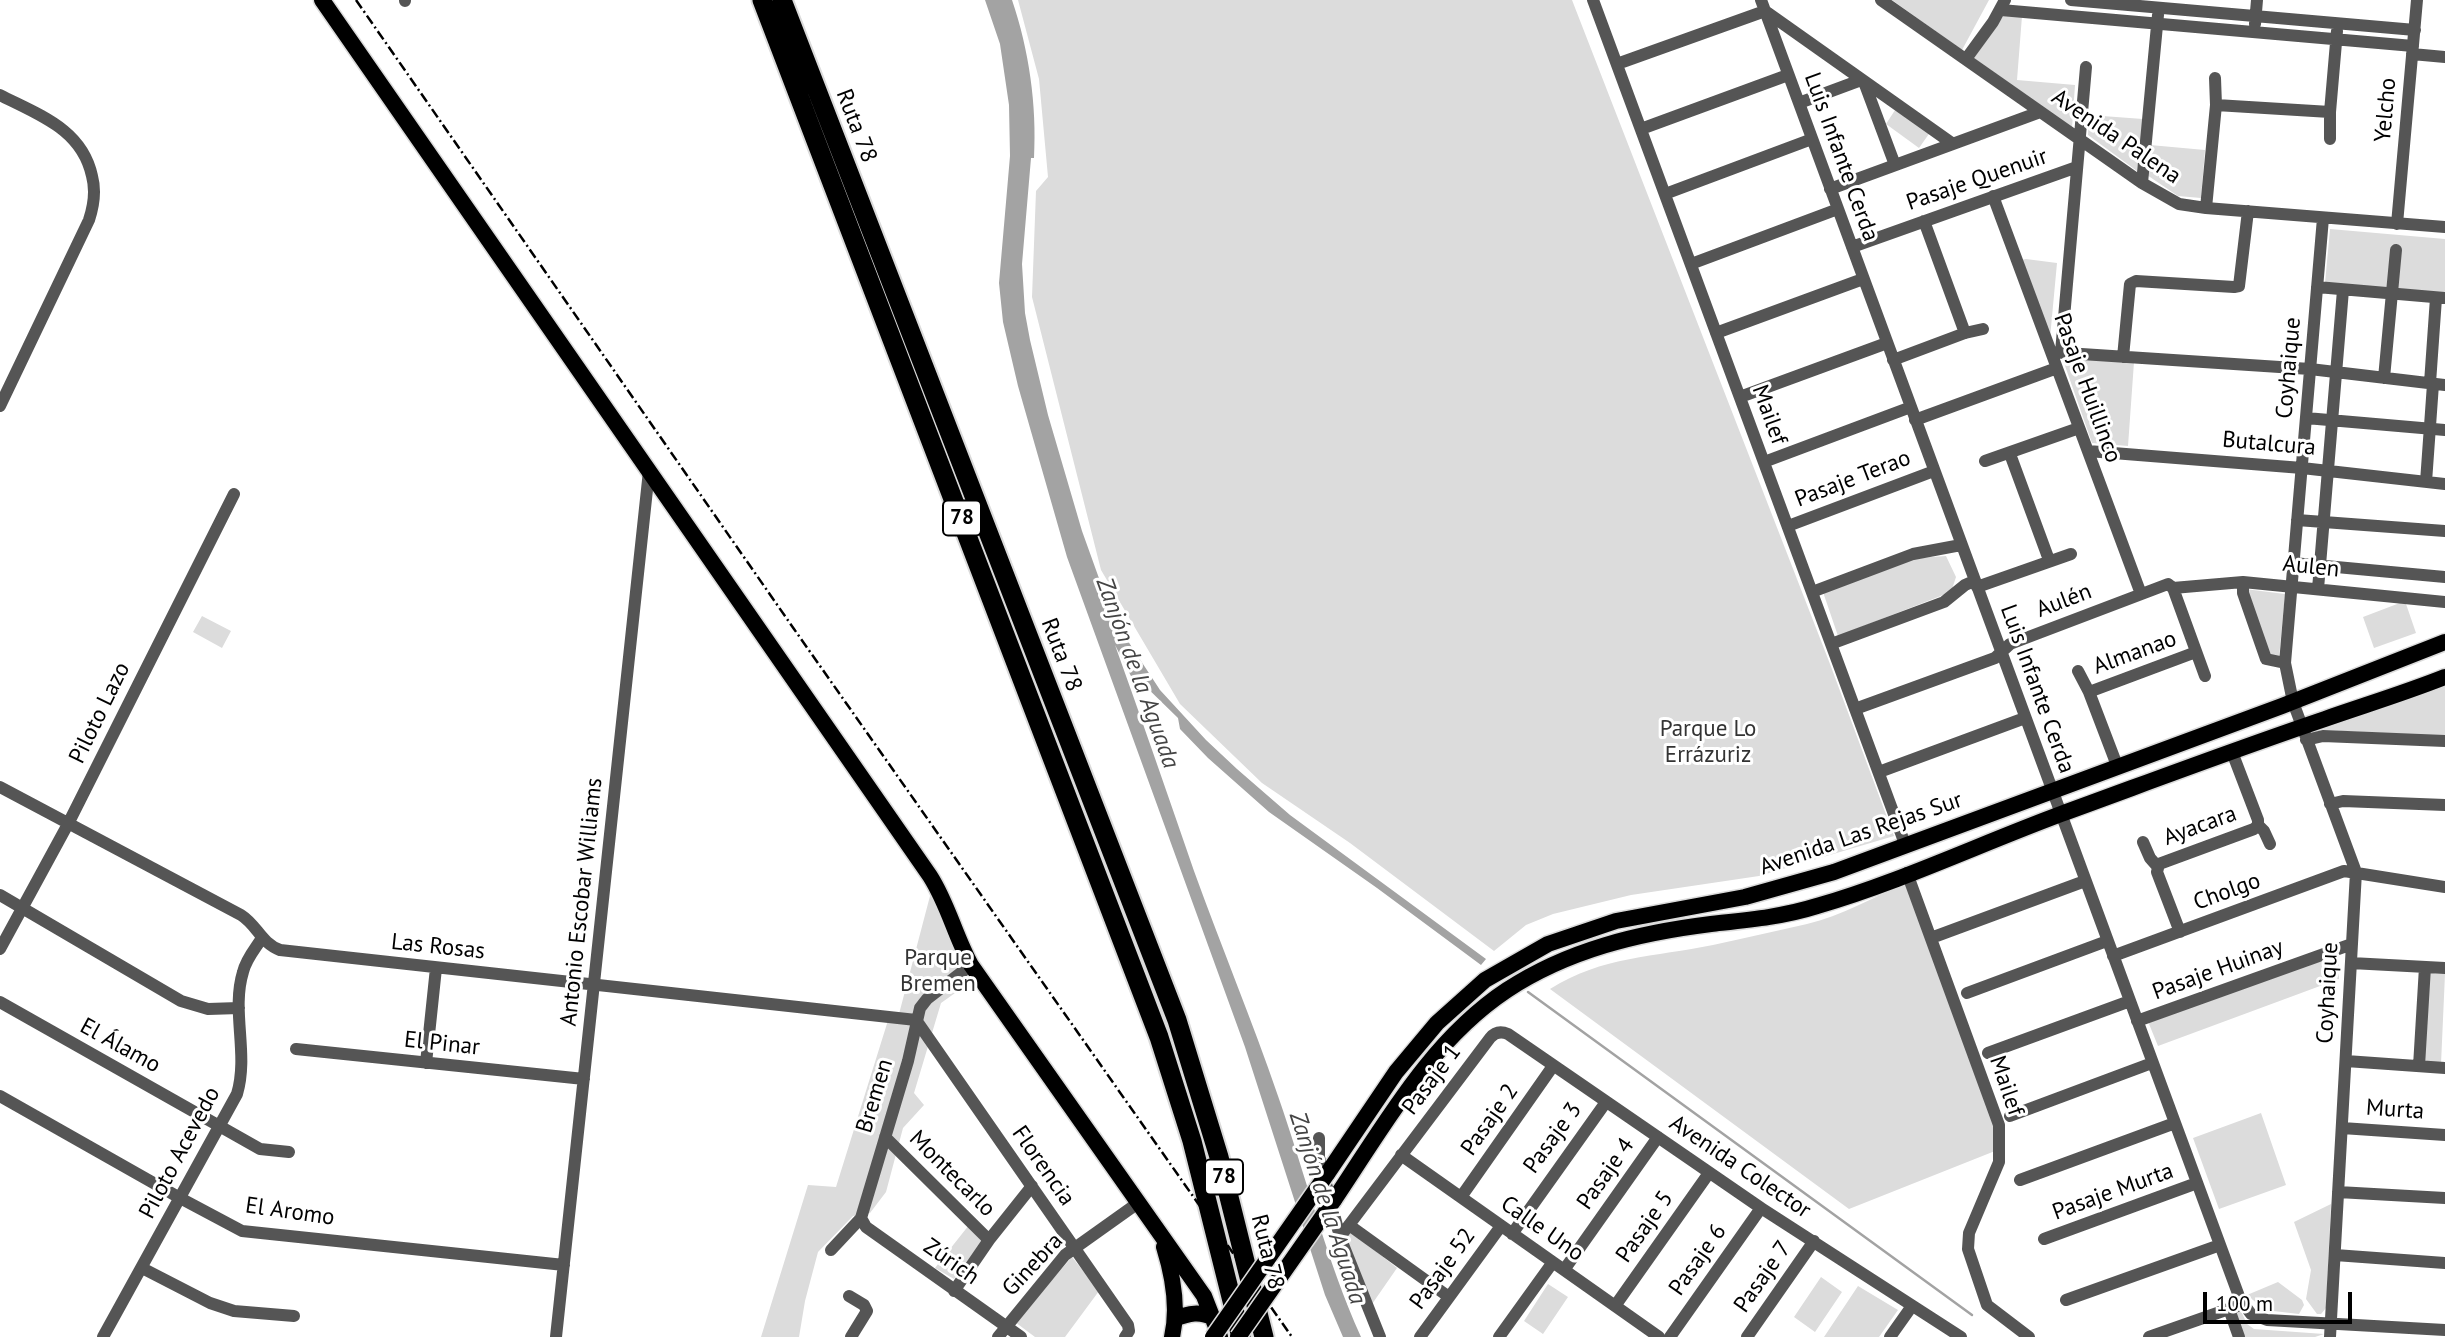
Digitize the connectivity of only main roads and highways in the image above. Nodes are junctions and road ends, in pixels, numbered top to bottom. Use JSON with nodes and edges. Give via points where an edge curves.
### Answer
{"nodes":[{"id":1,"x":322,"y":0,"type":"edge"},
{"id":2,"x":762,"y":0,"type":"edge"},
{"id":3,"x":782,"y":0,"type":"edge"},
{"id":4,"x":2445,"y":642,"type":"edge"},
{"id":5,"x":2445,"y":677,"type":"edge"},
{"id":6,"x":1157,"y":1231,"type":"junction"},
{"id":7,"x":1214,"y":1318,"type":"junction"},
{"id":8,"x":1175,"y":1319,"type":"junction"},
{"id":9,"x":1172,"y":1337,"type":"edge"},
{"id":10,"x":1213,"y":1337,"type":"edge"},
{"id":11,"x":1220,"y":1337,"type":"edge"},
{"id":12,"x":1240,"y":1337,"type":"edge"},
{"id":13,"x":1264,"y":1337,"type":"edge"}],
"edges":[{"from":1,"to":6,"type":"main road","via":[[930,876],[971,965]]},
{"from":2,"to":12,"type":"highway","name":"Ruta 78","number":"78","via":[[1159,1037],[1192,1141]]},
{"from":3,"to":13,"type":"highway","name":"Ruta 78","number":"78","via":[[1177,1020],[1217,1146]]},
{"from":4,"to":10,"type":"main road","name":"Avenida Las Rejas Sur","bridge":true,"via":[[1877,857],[1782,888],[1593,927],[1505,967],[1468,994],[1422,1039]]},
{"from":5,"to":12,"type":"main road","bridge":true,"via":[[2304,734],[2232,752],[1830,902],[1796,912],[1652,934],[1556,962],[1472,1017],[1431,1059]]},
{"from":6,"to":7,"type":"main road","via":[[1204,1296]]},
{"from":6,"to":8,"type":"main road","via":[[1172,1279]]},
{"from":7,"to":8,"type":"main road","via":[[1192,1313]]},
{"from":7,"to":11,"type":"main road"},
{"from":8,"to":9,"type":"main road"}]}
